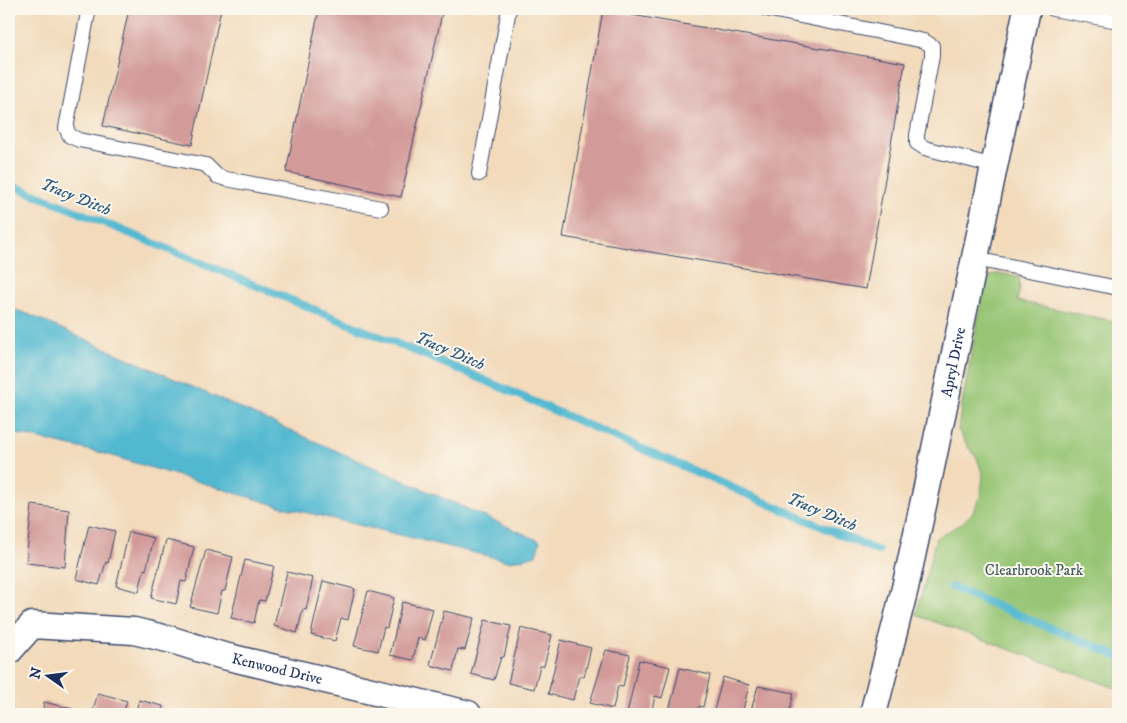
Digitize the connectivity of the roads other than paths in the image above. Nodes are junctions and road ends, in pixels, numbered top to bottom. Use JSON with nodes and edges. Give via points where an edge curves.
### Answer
{"nodes":[{"id":1,"x":86,"y":9,"type":"edge"},
{"id":2,"x":509,"y":9,"type":"edge"},
{"id":3,"x":766,"y":9,"type":"edge"},
{"id":4,"x":1027,"y":9,"type":"edge"},
{"id":5,"x":1053,"y":9,"type":"edge"},
{"id":6,"x":1094,"y":12,"type":"edge"},
{"id":7,"x":1118,"y":21,"type":"edge"},
{"id":8,"x":994,"y":166,"type":"junction"},
{"id":9,"x":478,"y":174,"type":"dead end"},
{"id":10,"x":381,"y":208,"type":"dead end"},
{"id":11,"x":975,"y":259,"type":"junction"},
{"id":12,"x":1118,"y":288,"type":"edge"},
{"id":13,"x":9,"y":651,"type":"edge"},
{"id":14,"x":468,"y":714,"type":"edge"},
{"id":15,"x":873,"y":714,"type":"edge"}],
"edges":[{"from":1,"to":10,"type":"lane","via":[[88,13],[66,128],[70,136],[206,165],[218,176],[226,178]]},
{"from":2,"to":9,"type":"lane"},
{"from":3,"to":8,"type":"lane","via":[[924,41],[932,46],[918,143],[925,148]]},
{"from":4,"to":8,"type":"street","name":"Apryl Drive"},
{"from":5,"to":6,"type":"lane"},
{"from":6,"to":7,"type":"lane"},
{"from":8,"to":11,"type":"street","name":"Apryl Drive"},
{"from":11,"to":12,"type":"lane"},
{"from":11,"to":15,"type":"street","name":"Apryl Drive","via":[[904,588]]},
{"from":13,"to":14,"type":"street","name":"Kenwood Drive","via":[[32,625],[134,631],[220,655]]}]}
